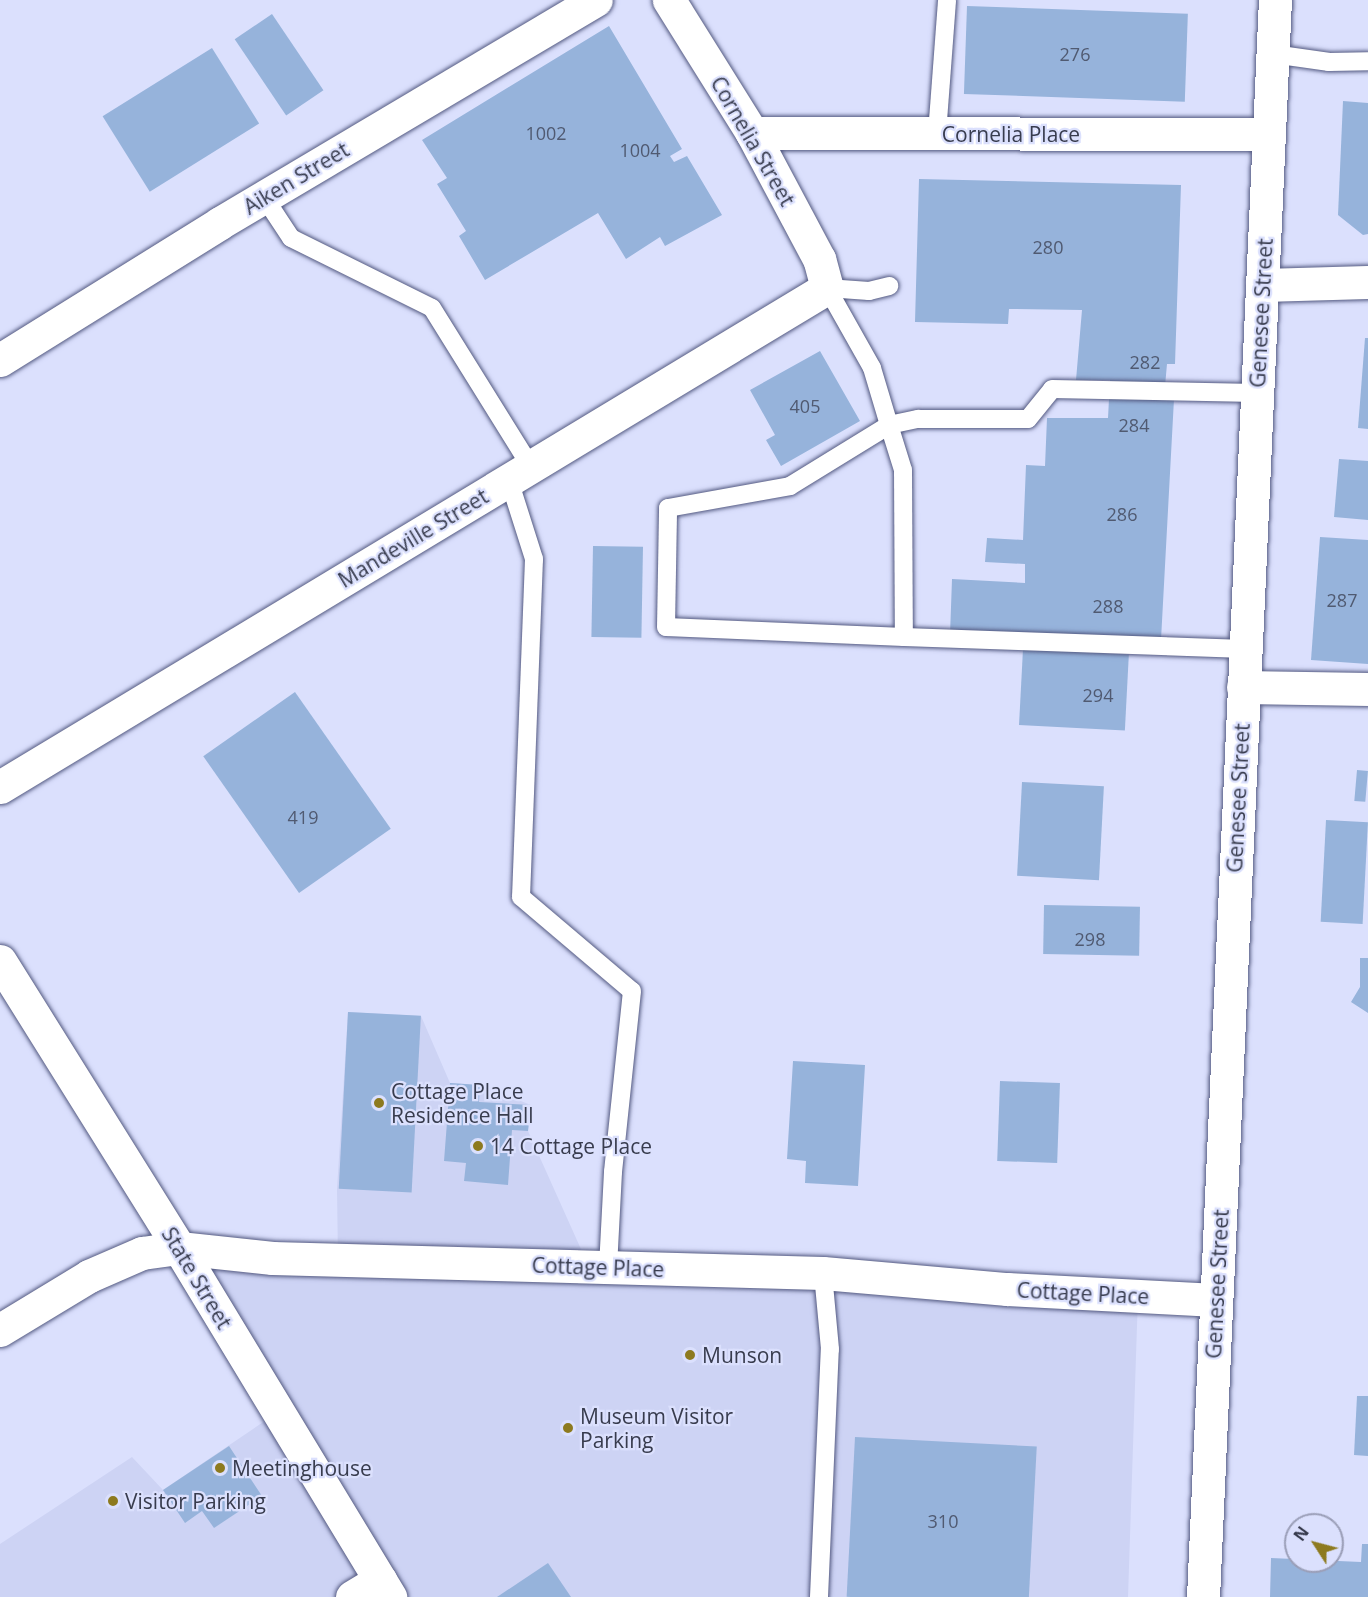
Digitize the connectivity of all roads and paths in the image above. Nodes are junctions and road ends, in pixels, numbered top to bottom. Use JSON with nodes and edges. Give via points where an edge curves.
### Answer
{"nodes":[{"id":1,"x":596,"y":0,"type":"edge"},
{"id":2,"x":669,"y":0,"type":"edge"},
{"id":3,"x":947,"y":0,"type":"edge"},
{"id":4,"x":1275,"y":0,"type":"edge"},
{"id":5,"x":1273,"y":54,"type":"junction"},
{"id":6,"x":1368,"y":61,"type":"edge"},
{"id":7,"x":752,"y":133,"type":"junction"},
{"id":8,"x":937,"y":134,"type":"junction"},
{"id":9,"x":1269,"y":134,"type":"junction"},
{"id":10,"x":264,"y":197,"type":"junction"},
{"id":11,"x":1368,"y":282,"type":"edge"},
{"id":12,"x":1262,"y":285,"type":"junction"},
{"id":13,"x":889,"y":286,"type":"dead end"},
{"id":14,"x":827,"y":288,"type":"junction"},
{"id":15,"x":0,"y":360,"type":"edge"},
{"id":16,"x":1257,"y":393,"type":"junction"},
{"id":17,"x":889,"y":425,"type":"junction"},
{"id":18,"x":520,"y":473,"type":"junction"},
{"id":19,"x":904,"y":637,"type":"junction"},
{"id":20,"x":1245,"y":650,"type":"junction"},
{"id":21,"x":1243,"y":687,"type":"junction"},
{"id":22,"x":1368,"y":689,"type":"edge"},
{"id":23,"x":0,"y":787,"type":"edge"},
{"id":24,"x":0,"y":962,"type":"edge"},
{"id":25,"x":179,"y":1248,"type":"junction"},
{"id":26,"x":608,"y":1268,"type":"junction"},
{"id":27,"x":823,"y":1273,"type":"junction"},
{"id":28,"x":1216,"y":1300,"type":"junction"},
{"id":29,"x":0,"y":1330,"type":"edge"},
{"id":30,"x":385,"y":1589,"type":"edge"},
{"id":31,"x":352,"y":1597,"type":"edge"},
{"id":32,"x":819,"y":1597,"type":"edge"},
{"id":33,"x":1203,"y":1597,"type":"edge"}],
"edges":[{"from":1,"to":10,"type":"street","name":"Aiken Street"},
{"from":2,"to":7,"type":"street","name":"Cornelia Street"},
{"from":3,"to":8,"type":"lane"},
{"from":4,"to":5,"type":"street","name":"Genesee Street"},
{"from":5,"to":6,"type":"lane","via":[[1329,62]]},
{"from":5,"to":9,"type":"street","name":"Genesee Street"},
{"from":7,"to":8,"type":"street","name":"Cornelia Place"},
{"from":7,"to":14,"type":"street","name":"Cornelia Street","via":[[819,259]]},
{"from":8,"to":9,"type":"street","name":"Cornelia Place"},
{"from":9,"to":12,"type":"street","name":"Genesee Street"},
{"from":10,"to":15,"type":"street","name":"Aiken Street"},
{"from":10,"to":18,"type":"lane","via":[[291,238],[432,308]]},
{"from":11,"to":12,"type":"street"},
{"from":12,"to":16,"type":"street","name":"Genesee Street"},
{"from":13,"to":14,"type":"lane","via":[[869,291]]},
{"from":14,"to":17,"type":"lane","via":[[872,368]]},
{"from":14,"to":18,"type":"street","name":"Mandeville Street"},
{"from":16,"to":17,"type":"lane","via":[[1052,389],[1028,419],[918,419]]},
{"from":16,"to":20,"type":"street","name":"Genesee Street"},
{"from":17,"to":19,"type":"lane","via":[[903,471]]},
{"from":17,"to":19,"type":"lane","via":[[790,486],[668,508],[666,627]]},
{"from":18,"to":23,"type":"street","name":"Mandeville Street"},
{"from":18,"to":26,"type":"lane","via":[[534,559],[520,897],[632,991],[612,1172]]},
{"from":19,"to":20,"type":"lane"},
{"from":20,"to":21,"type":"street","name":"Genesee Street"},
{"from":21,"to":22,"type":"street"},
{"from":21,"to":28,"type":"street","name":"Genesee Street"},
{"from":24,"to":25,"type":"street","name":"State Street"},
{"from":25,"to":26,"type":"street","name":"Cottage Place","via":[[272,1258]]},
{"from":25,"to":29,"type":"street","name":"Cottage Place","via":[[142,1253],[89,1276]]},
{"from":25,"to":30,"type":"street","name":"State Street"},
{"from":26,"to":27,"type":"street","name":"Cottage Place"},
{"from":27,"to":28,"type":"street","name":"Cottage Place","via":[[1007,1289]]},
{"from":27,"to":32,"type":"lane","via":[[830,1349]]},
{"from":28,"to":33,"type":"street","name":"Genesee Street"},
{"from":30,"to":31,"type":"street"}]}
